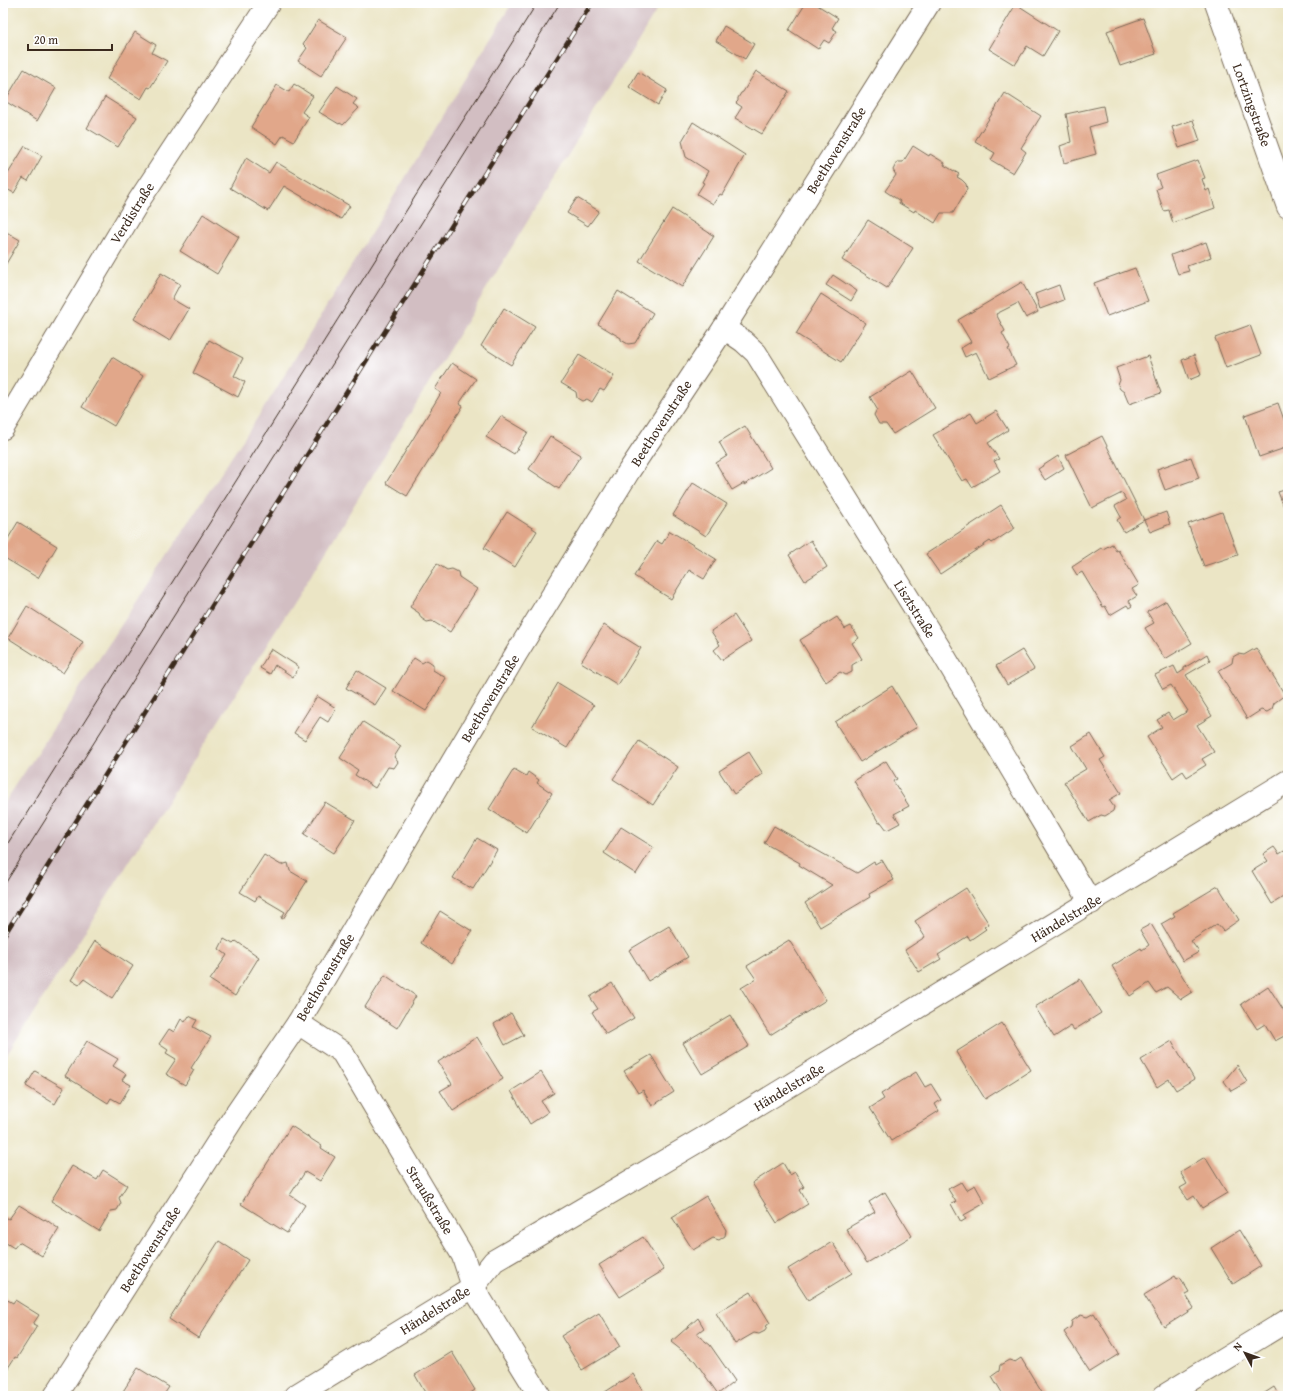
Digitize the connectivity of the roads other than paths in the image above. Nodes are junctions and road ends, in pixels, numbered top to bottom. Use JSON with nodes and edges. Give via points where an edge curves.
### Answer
{"nodes":[{"id":1,"x":269,"y":3,"type":"edge"},
{"id":2,"x":929,"y":3,"type":"edge"},
{"id":3,"x":1216,"y":3,"type":"edge"},
{"id":4,"x":1288,"y":207,"type":"edge"},
{"id":5,"x":724,"y":328,"type":"junction"},
{"id":6,"x":3,"y":428,"type":"edge"},
{"id":7,"x":1288,"y":781,"type":"edge"},
{"id":8,"x":1091,"y":903,"type":"junction"},
{"id":9,"x":298,"y":1023,"type":"junction"},
{"id":10,"x":473,"y":1287,"type":"junction"},
{"id":11,"x":1288,"y":1320,"type":"edge"},
{"id":12,"x":55,"y":1396,"type":"edge"},
{"id":13,"x":295,"y":1396,"type":"edge"},
{"id":14,"x":540,"y":1396,"type":"edge"},
{"id":15,"x":1164,"y":1396,"type":"edge"}],
"edges":[{"from":1,"to":6,"type":"street","name":"Verdistraße","via":[[140,199]]},
{"from":2,"to":5,"type":"street","name":"Beethovenstraße"},
{"from":3,"to":4,"type":"street","name":"Lortzingstraße"},
{"from":5,"to":8,"type":"street","name":"Lisztstraße","via":[[756,353],[940,649]]},
{"from":5,"to":9,"type":"street","name":"Beethovenstraße","via":[[630,471],[516,654]]},
{"from":7,"to":8,"type":"street","name":"Händelstraße"},
{"from":8,"to":10,"type":"street","name":"Händelstraße","via":[[494,1262]]},
{"from":9,"to":10,"type":"street","name":"Straußstraße","via":[[342,1052],[463,1256]]},
{"from":9,"to":12,"type":"street","name":"Beethovenstraße","via":[[234,1117]]},
{"from":10,"to":13,"type":"street","name":"Händelstraße"},
{"from":10,"to":14,"type":"street","name":"Straußstraße"},
{"from":11,"to":15,"type":"street"}]}
